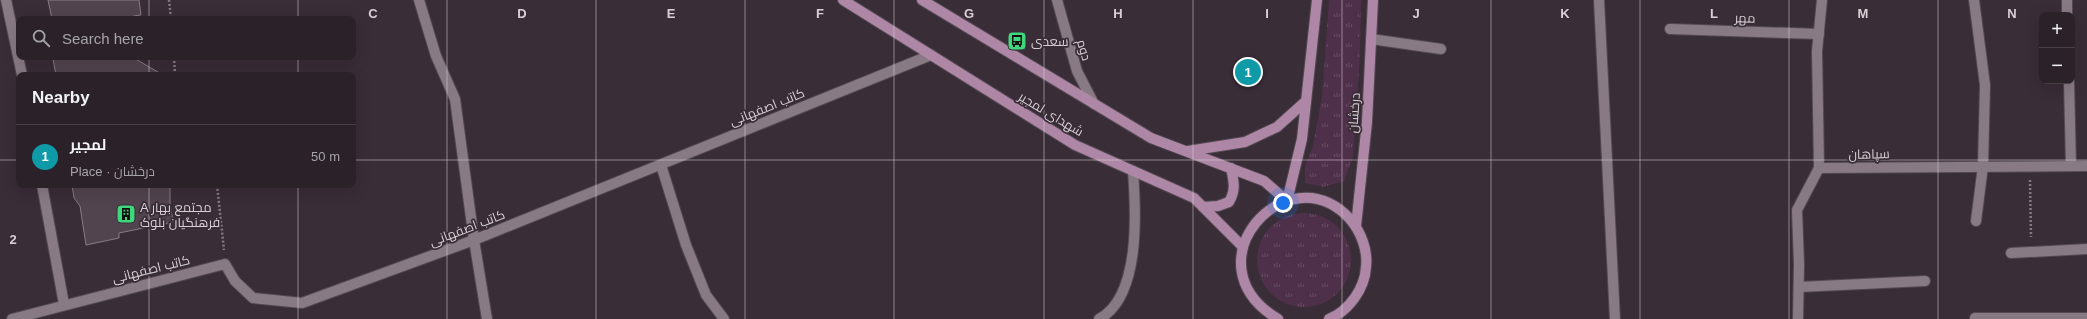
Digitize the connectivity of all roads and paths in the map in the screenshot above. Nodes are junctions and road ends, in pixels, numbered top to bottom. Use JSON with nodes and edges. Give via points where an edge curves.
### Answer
{"nodes":[{"id":1,"x":6,"y":0,"type":"edge"},
{"id":2,"x":170,"y":0,"type":"edge"},
{"id":3,"x":419,"y":0,"type":"edge"},
{"id":4,"x":843,"y":0,"type":"edge"},
{"id":5,"x":922,"y":0,"type":"edge"},
{"id":6,"x":1057,"y":0,"type":"edge"},
{"id":7,"x":1317,"y":0,"type":"edge"},
{"id":8,"x":1373,"y":0,"type":"edge"},
{"id":9,"x":1599,"y":0,"type":"edge"},
{"id":10,"x":1822,"y":0,"type":"edge"},
{"id":11,"x":1974,"y":0,"type":"edge"},
{"id":12,"x":2067,"y":0,"type":"edge"},
{"id":13,"x":2067,"y":12,"type":"edge"},
{"id":14,"x":171,"y":16,"type":"edge"},
{"id":15,"x":1670,"y":29,"type":"dead end"},
{"id":16,"x":1819,"y":34,"type":"junction"},
{"id":17,"x":1371,"y":39,"type":"junction"},
{"id":18,"x":16,"y":47,"type":"edge"},
{"id":19,"x":1441,"y":49,"type":"dead end"},
{"id":20,"x":931,"y":55,"type":"junction"},
{"id":21,"x":19,"y":60,"type":"edge"},
{"id":22,"x":174,"y":60,"type":"edge"},
{"id":23,"x":21,"y":72,"type":"edge"},
{"id":24,"x":175,"y":72,"type":"edge"},
{"id":25,"x":2069,"y":84,"type":"edge"},
{"id":26,"x":1306,"y":101,"type":"junction"},
{"id":27,"x":1094,"y":104,"type":"junction"},
{"id":28,"x":1186,"y":151,"type":"junction"},
{"id":29,"x":661,"y":165,"type":"junction"},
{"id":30,"x":1983,"y":166,"type":"junction"},
{"id":31,"x":2030,"y":166,"type":"junction"},
{"id":32,"x":2071,"y":166,"type":"junction"},
{"id":33,"x":2087,"y":166,"type":"edge"},
{"id":34,"x":1231,"y":168,"type":"junction"},
{"id":35,"x":1819,"y":168,"type":"junction"},
{"id":36,"x":1133,"y":171,"type":"junction"},
{"id":37,"x":43,"y":188,"type":"edge"},
{"id":38,"x":218,"y":188,"type":"edge"},
{"id":39,"x":1287,"y":201,"type":"junction"},
{"id":40,"x":1203,"y":207,"type":"junction"},
{"id":41,"x":1976,"y":221,"type":"dead end"},
{"id":42,"x":1356,"y":226,"type":"junction"},
{"id":43,"x":474,"y":240,"type":"junction"},
{"id":44,"x":1243,"y":247,"type":"junction"},
{"id":45,"x":2087,"y":249,"type":"edge"},
{"id":46,"x":2011,"y":252,"type":"dead end"},
{"id":47,"x":2031,"y":252,"type":"junction"},
{"id":48,"x":225,"y":264,"type":"junction"},
{"id":49,"x":1925,"y":281,"type":"dead end"},
{"id":50,"x":1799,"y":287,"type":"junction"},
{"id":51,"x":64,"y":304,"type":"junction"},
{"id":52,"x":1265,"y":315,"type":"edge"},
{"id":53,"x":1975,"y":318,"type":"edge"},
{"id":54,"x":2087,"y":318,"type":"edge"},
{"id":55,"x":12,"y":319,"type":"edge"},
{"id":56,"x":487,"y":319,"type":"edge"},
{"id":57,"x":724,"y":319,"type":"edge"},
{"id":58,"x":1099,"y":319,"type":"edge"},
{"id":59,"x":1278,"y":319,"type":"edge"},
{"id":60,"x":1331,"y":319,"type":"edge"},
{"id":61,"x":1615,"y":319,"type":"edge"},
{"id":62,"x":1798,"y":319,"type":"edge"}],
"edges":[{"from":1,"to":18,"type":"street"},
{"from":2,"to":14,"type":"path"},
{"from":3,"to":43,"type":"street","via":[[436,56],[455,99]]},
{"from":4,"to":20,"type":"main road","name":"شهدای لمجیر"},
{"from":5,"to":27,"type":"main road"},
{"from":6,"to":27,"type":"street","name":"دوم","via":[[1077,71]]},
{"from":7,"to":26,"type":"main road"},
{"from":8,"to":17,"type":"main road","name":"درخشان"},
{"from":9,"to":61,"type":"street"},
{"from":10,"to":16,"type":"street"},
{"from":11,"to":30,"type":"street","via":[[1985,85]]},
{"from":12,"to":13,"type":"street"},
{"from":15,"to":16,"type":"street","name":"مهر"},
{"from":16,"to":35,"type":"street"},
{"from":17,"to":19,"type":"street"},
{"from":17,"to":42,"type":"main road","name":"درخشان","via":[[1367,122]]},
{"from":20,"to":29,"type":"street","name":"کاتب اصفهانی"},
{"from":20,"to":36,"type":"main road","name":"شهدای لمجیر","via":[[1075,145]]},
{"from":21,"to":23,"type":"street"},
{"from":22,"to":24,"type":"path"},
{"from":25,"to":32,"type":"street"},
{"from":26,"to":28,"type":"main road","via":[[1278,127],[1245,142]]},
{"from":26,"to":39,"type":"main road","via":[[1302,139]]},
{"from":27,"to":28,"type":"main road","via":[[1151,138]]},
{"from":28,"to":34,"type":"main road"},
{"from":29,"to":43,"type":"street","name":"کاتب اصفهانی"},
{"from":29,"to":57,"type":"street","via":[[686,245],[706,295]]},
{"from":30,"to":31,"type":"street","name":"سپاهان"},
{"from":30,"to":35,"type":"street","name":"سپاهان"},
{"from":30,"to":41,"type":"street"},
{"from":31,"to":32,"type":"street","name":"سپاهان"},
{"from":31,"to":47,"type":"path"},
{"from":32,"to":33,"type":"street","name":"سپاهان"},
{"from":34,"to":39,"type":"main road","via":[[1264,181]]},
{"from":34,"to":40,"type":"main road","via":[[1235,184],[1234,194],[1229,202]]},
{"from":35,"to":50,"type":"street","via":[[1797,210]]},
{"from":36,"to":40,"type":"main road","name":"شهدای لمجیر","via":[[1194,198]]},
{"from":36,"to":58,"type":"street","via":[[1134,249],[1129,272],[1122,295]]},
{"from":37,"to":51,"type":"street"},
{"from":38,"to":48,"type":"path"},
{"from":39,"to":42,"type":"main road","via":[[1307,199],[1326,202],[1343,212]]},
{"from":39,"to":44,"type":"main road","via":[[1272,207],[1259,218],[1249,231]]},
{"from":40,"to":44,"type":"main road","name":"شهدای لمجیر"},
{"from":42,"to":60,"type":"main road","via":[[1364,246],[1366,267],[1361,288],[1349,305]]},
{"from":43,"to":48,"type":"street","name":"کاتب اصفهانی","via":[[302,303],[253,298],[235,280]]},
{"from":43,"to":56,"type":"street"},
{"from":44,"to":52,"type":"main road","via":[[1241,264],[1244,282]]},
{"from":45,"to":47,"type":"street"},
{"from":46,"to":47,"type":"street"},
{"from":48,"to":51,"type":"street","name":"کاتب اصفهانی"},
{"from":49,"to":50,"type":"street"},
{"from":50,"to":62,"type":"street"},
{"from":51,"to":55,"type":"street","name":"کاتب اصفهانی"},
{"from":52,"to":59,"type":"main road"},
{"from":53,"to":54,"type":"street"}]}
